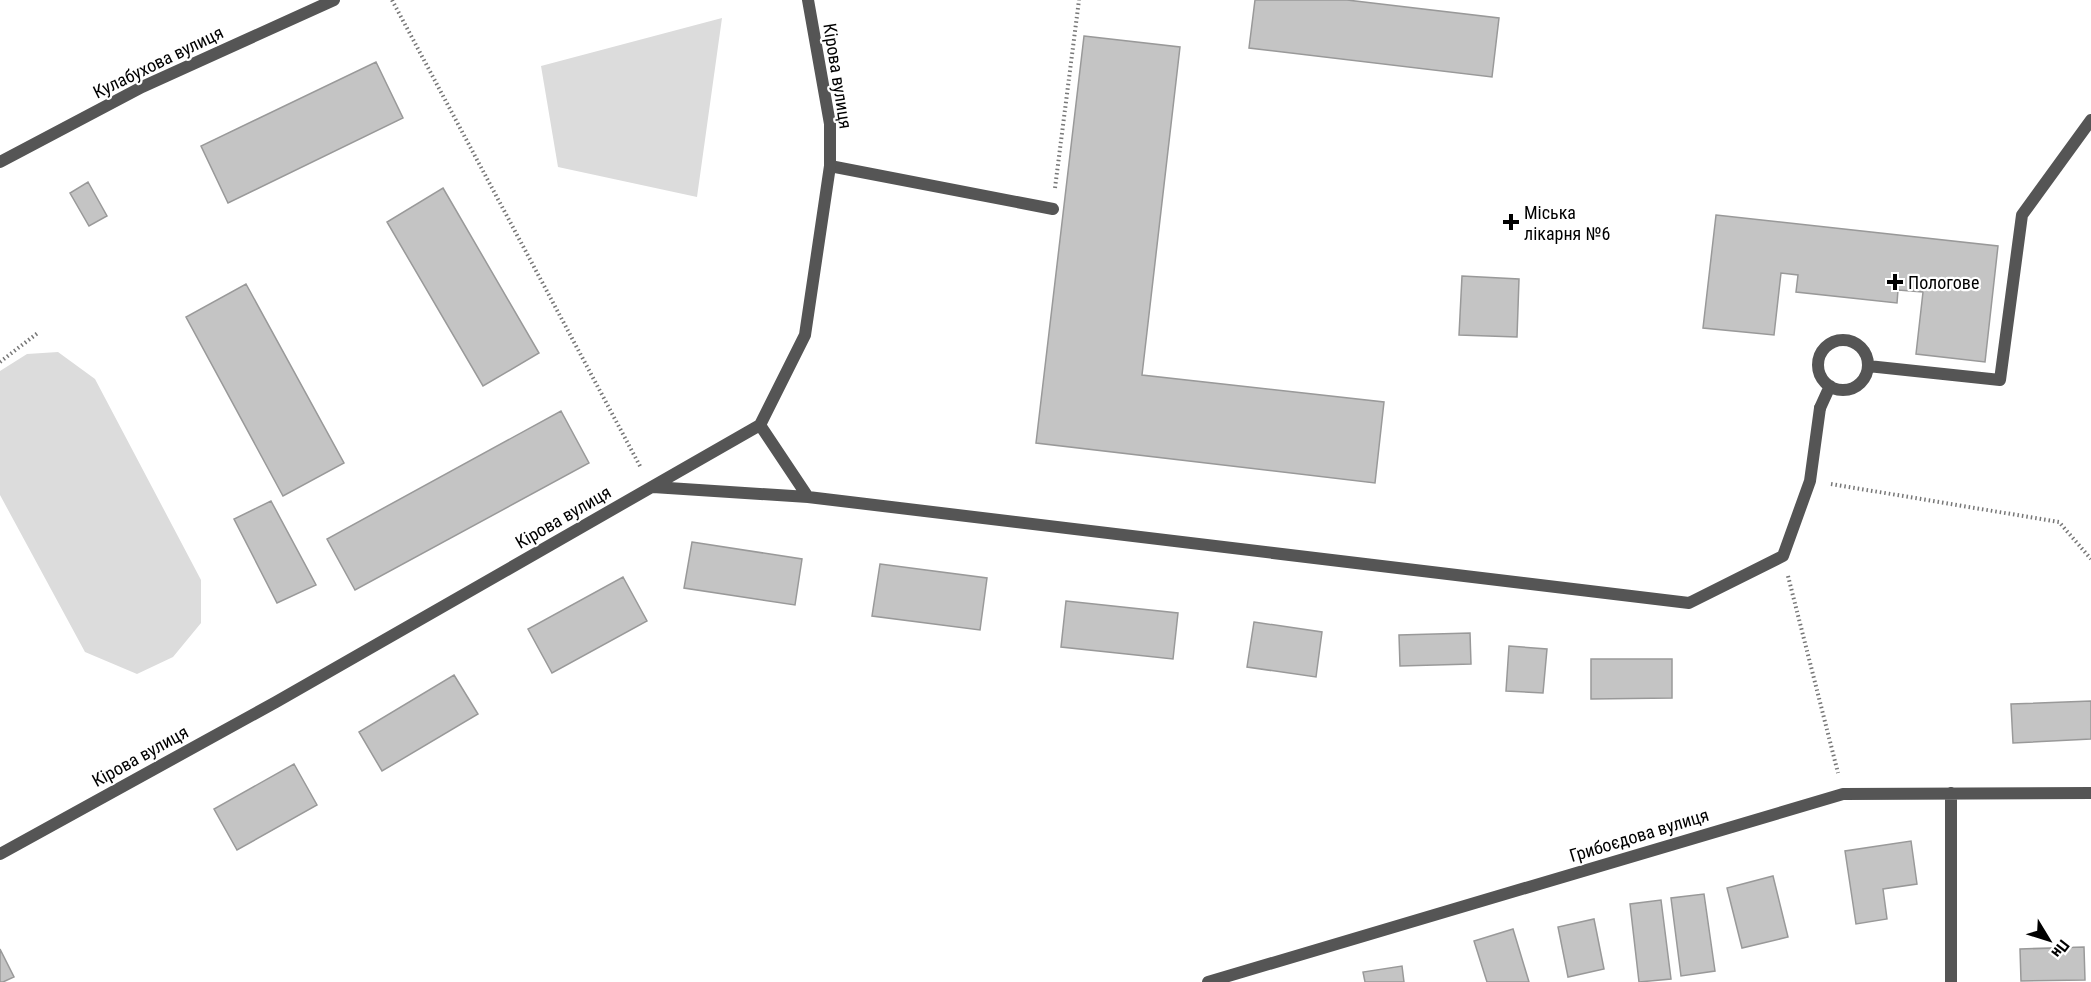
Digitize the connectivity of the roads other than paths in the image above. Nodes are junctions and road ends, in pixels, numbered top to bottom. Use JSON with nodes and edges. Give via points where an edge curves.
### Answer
{"nodes":[{"id":1,"x":334,"y":0,"type":"edge"},
{"id":2,"x":808,"y":0,"type":"edge"},
{"id":3,"x":2091,"y":120,"type":"edge"},
{"id":4,"x":0,"y":162,"type":"edge"},
{"id":5,"x":830,"y":166,"type":"junction"},
{"id":6,"x":1053,"y":209,"type":"road end"},
{"id":7,"x":1868,"y":366,"type":"junction"},
{"id":8,"x":1830,"y":386,"type":"junction"},
{"id":9,"x":760,"y":425,"type":"junction"},
{"id":10,"x":652,"y":487,"type":"junction"},
{"id":11,"x":808,"y":497,"type":"junction"},
{"id":12,"x":1951,"y":793,"type":"junction"},
{"id":13,"x":2091,"y":793,"type":"edge"},
{"id":14,"x":0,"y":854,"type":"edge"},
{"id":15,"x":1208,"y":982,"type":"edge"},
{"id":16,"x":1951,"y":982,"type":"edge"}],
"edges":[{"from":1,"to":4,"type":"street","name":"Кулабухова вулиця","via":[[142,87]]},
{"from":2,"to":5,"type":"street","name":"Кірова вулиця","via":[[830,124]]},
{"from":3,"to":7,"type":"street","via":[[2022,215],[2000,380]]},
{"from":5,"to":6,"type":"street"},
{"from":5,"to":9,"type":"street","name":"Кірова вулиця","via":[[805,335]]},
{"from":7,"to":8,"type":"street","via":[[1863,381],[1856,386],[1841,390]]},
{"from":7,"to":8,"type":"street","via":[[1868,357],[1858,344],[1834,341],[1818,360],[1821,377]]},
{"from":8,"to":11,"type":"street","via":[[1820,408],[1810,481],[1783,556],[1689,603]]},
{"from":9,"to":10,"type":"street","name":"Кірова вулиця"},
{"from":9,"to":11,"type":"street"},
{"from":10,"to":11,"type":"street"},
{"from":10,"to":14,"type":"street","name":"Кірова вулиця"},
{"from":12,"to":13,"type":"street","name":"Грибоєдова вулиця"},
{"from":12,"to":15,"type":"street","name":"Грибоєдова вулиця","via":[[1843,794]]},
{"from":12,"to":16,"type":"street"}]}
